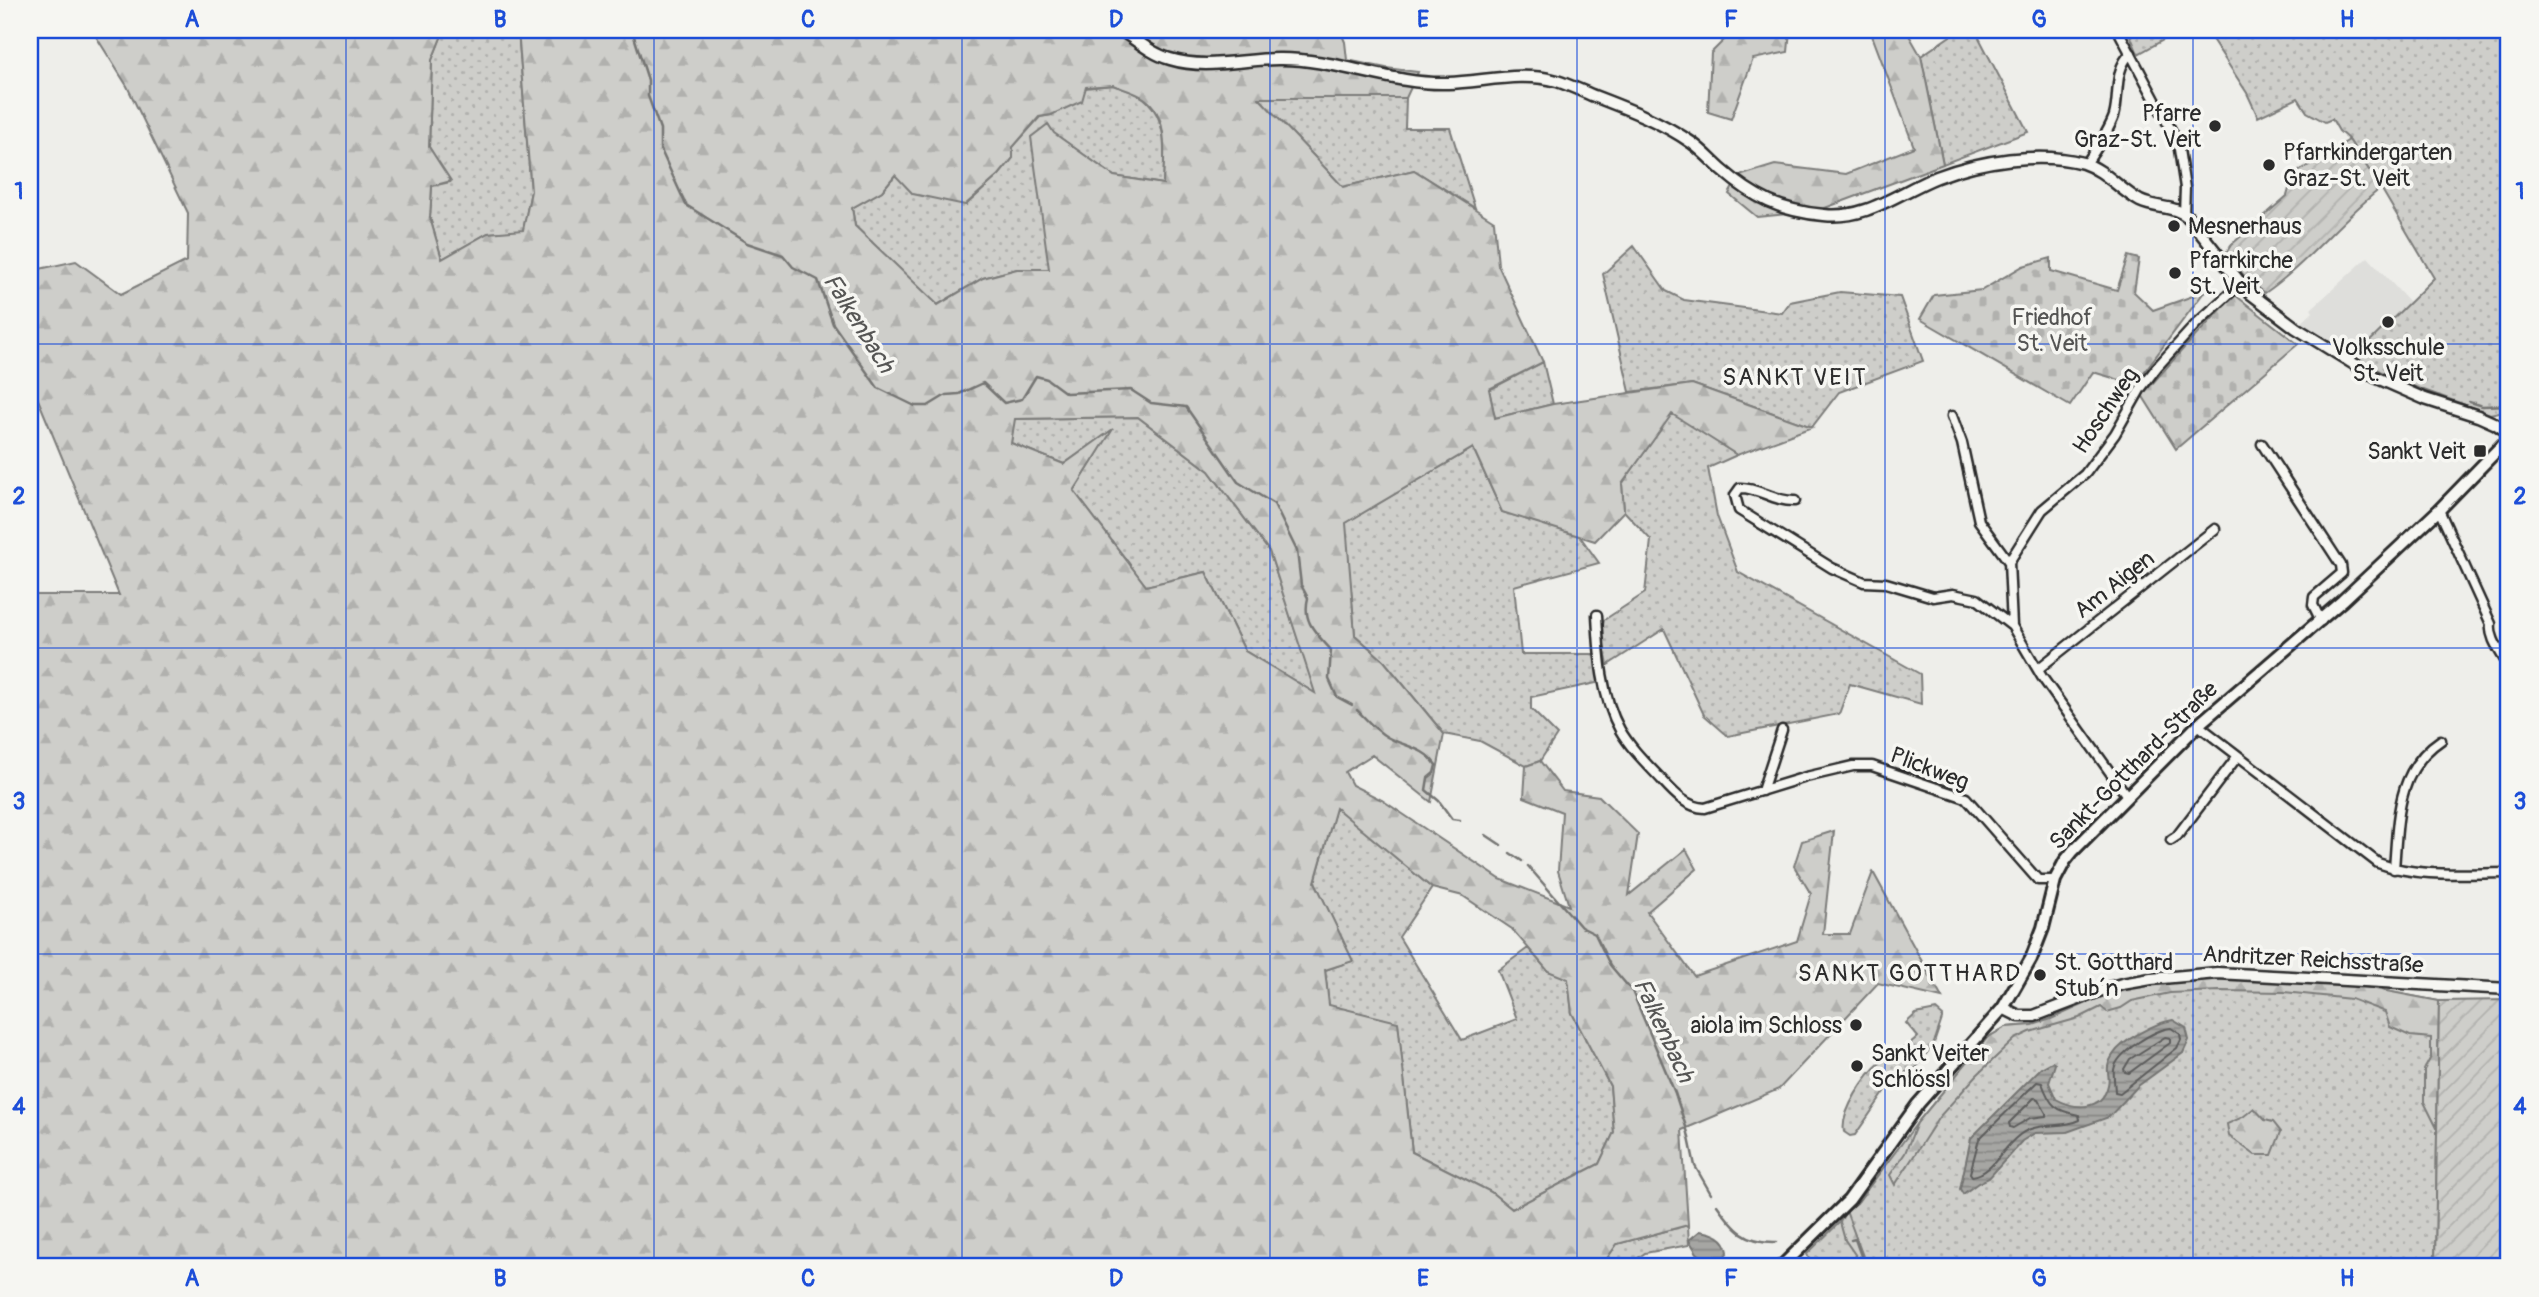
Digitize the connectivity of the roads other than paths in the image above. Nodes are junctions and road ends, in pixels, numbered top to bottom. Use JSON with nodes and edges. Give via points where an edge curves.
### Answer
{"nodes":[{"id":1,"x":1121,"y":30,"type":"edge"},
{"id":2,"x":2118,"y":30,"type":"edge"},
{"id":3,"x":2131,"y":53,"type":"junction"},
{"id":4,"x":2086,"y":164,"type":"junction"},
{"id":5,"x":2188,"y":218,"type":"junction"},
{"id":6,"x":2240,"y":284,"type":"junction"},
{"id":7,"x":1951,"y":416,"type":"dead end"},
{"id":8,"x":2509,"y":436,"type":"edge"},
{"id":9,"x":2262,"y":444,"type":"dead end"},
{"id":10,"x":1795,"y":501,"type":"dead end"},
{"id":11,"x":2439,"y":510,"type":"junction"},
{"id":12,"x":2215,"y":529,"type":"dead end"},
{"id":13,"x":2009,"y":562,"type":"junction"},
{"id":14,"x":1597,"y":615,"type":"dead end"},
{"id":15,"x":2321,"y":621,"type":"junction"},
{"id":16,"x":2012,"y":626,"type":"junction"},
{"id":17,"x":2509,"y":668,"type":"edge"},
{"id":18,"x":2038,"y":669,"type":"junction"},
{"id":19,"x":2198,"y":725,"type":"junction"},
{"id":20,"x":1782,"y":730,"type":"dead end"},
{"id":21,"x":2441,"y":740,"type":"dead end"},
{"id":22,"x":2237,"y":757,"type":"junction"},
{"id":23,"x":1762,"y":791,"type":"junction"},
{"id":24,"x":2127,"y":796,"type":"junction"},
{"id":25,"x":2171,"y":841,"type":"dead end"},
{"id":26,"x":2394,"y":869,"type":"junction"},
{"id":27,"x":2509,"y":873,"type":"edge"},
{"id":28,"x":2055,"y":880,"type":"junction"},
{"id":29,"x":2509,"y":989,"type":"edge"},
{"id":30,"x":2003,"y":1008,"type":"junction"},
{"id":31,"x":1781,"y":1267,"type":"edge"}],
"edges":[{"from":1,"to":4,"type":"street","via":[[1169,59],[1201,65],[1290,59],[1425,83],[1555,81],[1654,121],[1693,144],[1753,195],[1785,209],[1828,216],[1870,210],[1936,177],[1964,169],[2033,157]]},
{"from":2,"to":3,"type":"street"},
{"from":3,"to":4,"type":"street","via":[[2120,71],[2114,116]]},
{"from":3,"to":5,"type":"street","via":[[2178,143]]},
{"from":4,"to":5,"type":"street","via":[[2140,201]]},
{"from":5,"to":6,"type":"street"},
{"from":6,"to":8,"type":"street","via":[[2349,363],[2405,391],[2479,416]]},
{"from":6,"to":13,"type":"street","name":"Hoschweg","via":[[2157,367],[2115,435],[2085,474],[2042,510]]},
{"from":7,"to":13,"type":"street","via":[[1962,443],[1979,521]]},
{"from":8,"to":11,"type":"main road","name":"Sankt-Gotthard-Straße"},
{"from":9,"to":15,"type":"street","via":[[2341,565],[2342,573],[2314,597]]},
{"from":10,"to":16,"type":"street","via":[[1746,487],[1735,495],[1739,510],[1832,568],[1864,582],[1886,583],[1933,597],[1953,594],[1978,599]]},
{"from":11,"to":15,"type":"main road","name":"Sankt-Gotthard-Straße"},
{"from":11,"to":17,"type":"street"},
{"from":12,"to":18,"type":"street","name":"Am Aigen"},
{"from":13,"to":16,"type":"street"},
{"from":14,"to":23,"type":"street","name":"Plickweg","via":[[1609,705],[1633,748],[1672,791],[1694,807],[1705,808]]},
{"from":15,"to":19,"type":"main road","name":"Sankt-Gotthard-Straße"},
{"from":16,"to":18,"type":"street"},
{"from":18,"to":24,"type":"street"},
{"from":19,"to":22,"type":"street"},
{"from":19,"to":24,"type":"main road","name":"Sankt-Gotthard-Straße"},
{"from":20,"to":23,"type":"street"},
{"from":21,"to":26,"type":"street","via":[[2426,751],[2410,774],[2400,799]]},
{"from":22,"to":25,"type":"street"},
{"from":22,"to":26,"type":"street","via":[[2378,863]]},
{"from":23,"to":28,"type":"street","name":"Plickweg","via":[[1821,773],[1872,766],[1966,798],[2038,880]]},
{"from":24,"to":28,"type":"main road","name":"Sankt-Gotthard-Straße","via":[[2073,851]]},
{"from":26,"to":27,"type":"street"},
{"from":28,"to":30,"type":"main road","name":"Sankt-Gotthard-Straße","via":[[2035,951]]},
{"from":29,"to":30,"type":"street","name":"Andritzer Reichsstraße","via":[[2217,973],[2122,984],[2034,1017]]},
{"from":30,"to":31,"type":"main road","via":[[1924,1097],[1849,1200]]}]}
